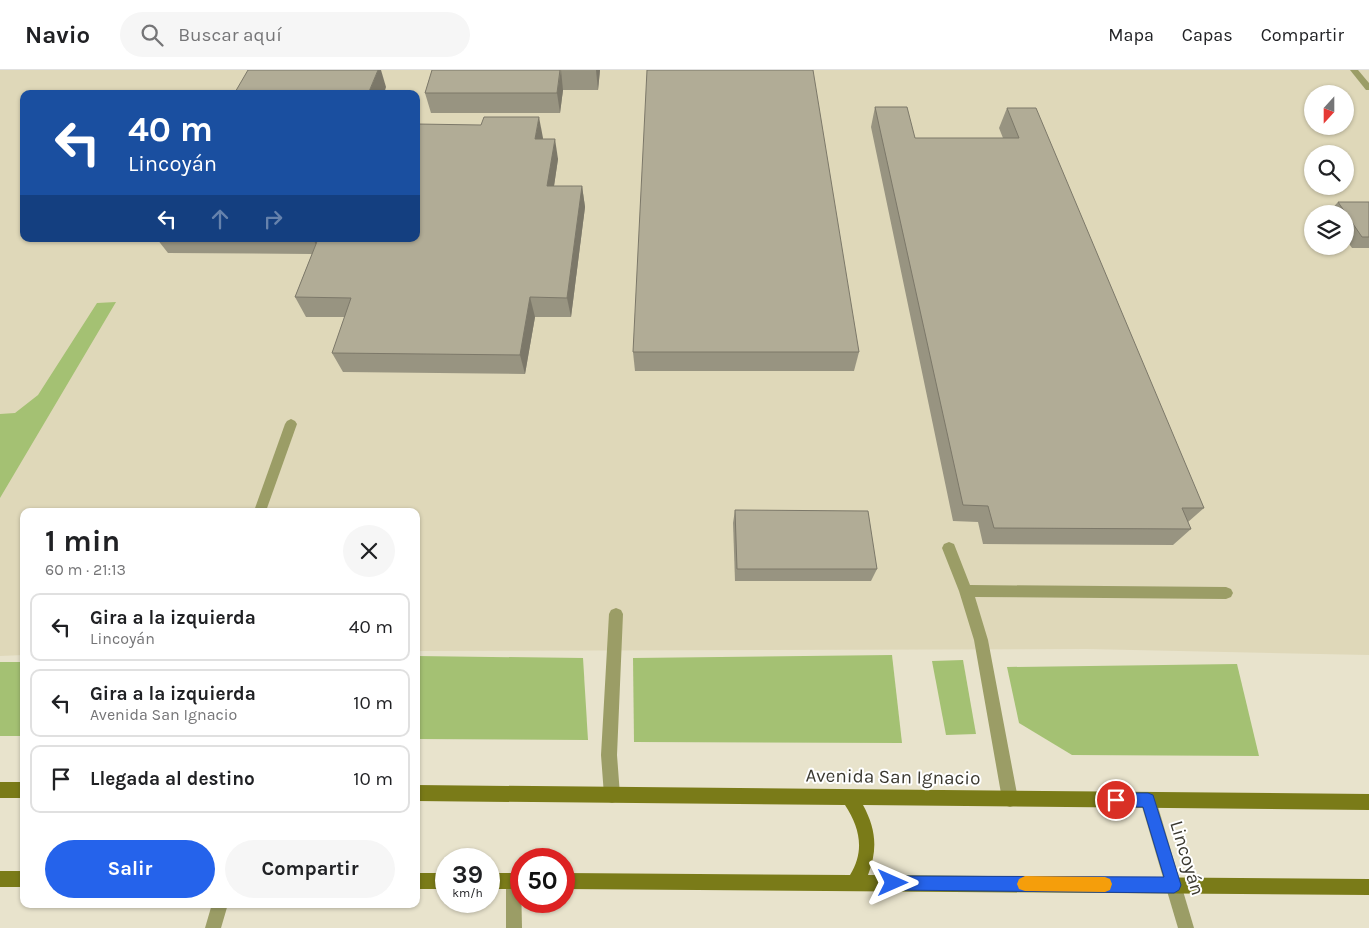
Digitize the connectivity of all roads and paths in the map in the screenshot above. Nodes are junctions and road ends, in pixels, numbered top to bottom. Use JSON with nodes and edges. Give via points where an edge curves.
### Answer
{"nodes":[{"id":1,"x":1354,"y":70,"type":"edge"},
{"id":2,"x":1369,"y":88,"type":"edge"},
{"id":3,"x":291,"y":424,"type":"dead end"},
{"id":4,"x":261,"y":508,"type":"edge"},
{"id":5,"x":949,"y":548,"type":"dead end"},
{"id":6,"x":966,"y":591,"type":"junction"},
{"id":7,"x":1226,"y":593,"type":"dead end"},
{"id":8,"x":616,"y":614,"type":"dead end"},
{"id":9,"x":0,"y":790,"type":"edge"},
{"id":10,"x":20,"y":790,"type":"edge"},
{"id":11,"x":420,"y":793,"type":"edge"},
{"id":12,"x":612,"y":795,"type":"junction"},
{"id":13,"x":849,"y":797,"type":"junction"},
{"id":14,"x":1010,"y":799,"type":"junction"},
{"id":15,"x":1148,"y":800,"type":"junction"},
{"id":16,"x":1369,"y":802,"type":"edge"},
{"id":17,"x":0,"y":879,"type":"edge"},
{"id":18,"x":20,"y":879,"type":"edge"},
{"id":19,"x":420,"y":881,"type":"edge"},
{"id":20,"x":435,"y":881,"type":"edge"},
{"id":21,"x":575,"y":882,"type":"edge"},
{"id":22,"x":854,"y":883,"type":"junction"},
{"id":23,"x":1174,"y":885,"type":"junction"},
{"id":24,"x":1369,"y":887,"type":"edge"},
{"id":25,"x":219,"y":908,"type":"edge"},
{"id":26,"x":515,"y":913,"type":"edge"},
{"id":27,"x":213,"y":928,"type":"edge"},
{"id":28,"x":514,"y":928,"type":"edge"},
{"id":29,"x":1186,"y":928,"type":"edge"}],
"edges":[{"from":1,"to":2,"type":"street"},
{"from":3,"to":4,"type":"street"},
{"from":5,"to":6,"type":"street"},
{"from":6,"to":7,"type":"street"},
{"from":6,"to":14,"type":"street","via":[[980,640]]},
{"from":8,"to":12,"type":"street","via":[[609,754]]},
{"from":9,"to":10,"type":"main road"},
{"from":11,"to":12,"type":"main road","name":"Avenida San Ignacio"},
{"from":12,"to":13,"type":"main road","name":"Avenida San Ignacio"},
{"from":13,"to":14,"type":"main road","name":"Avenida San Ignacio"},
{"from":13,"to":22,"type":"main road","via":[[867,830],[866,860]]},
{"from":14,"to":15,"type":"main road","name":"Avenida San Ignacio"},
{"from":15,"to":16,"type":"main road","name":"Avenida San Ignacio"},
{"from":15,"to":23,"type":"street","name":"Lincoyán"},
{"from":17,"to":18,"type":"main road"},
{"from":19,"to":20,"type":"main road"},
{"from":21,"to":22,"type":"main road"},
{"from":22,"to":23,"type":"main road"},
{"from":23,"to":24,"type":"main road"},
{"from":23,"to":29,"type":"street","name":"Lincoyán"},
{"from":25,"to":27,"type":"street"},
{"from":26,"to":28,"type":"street"}]}
